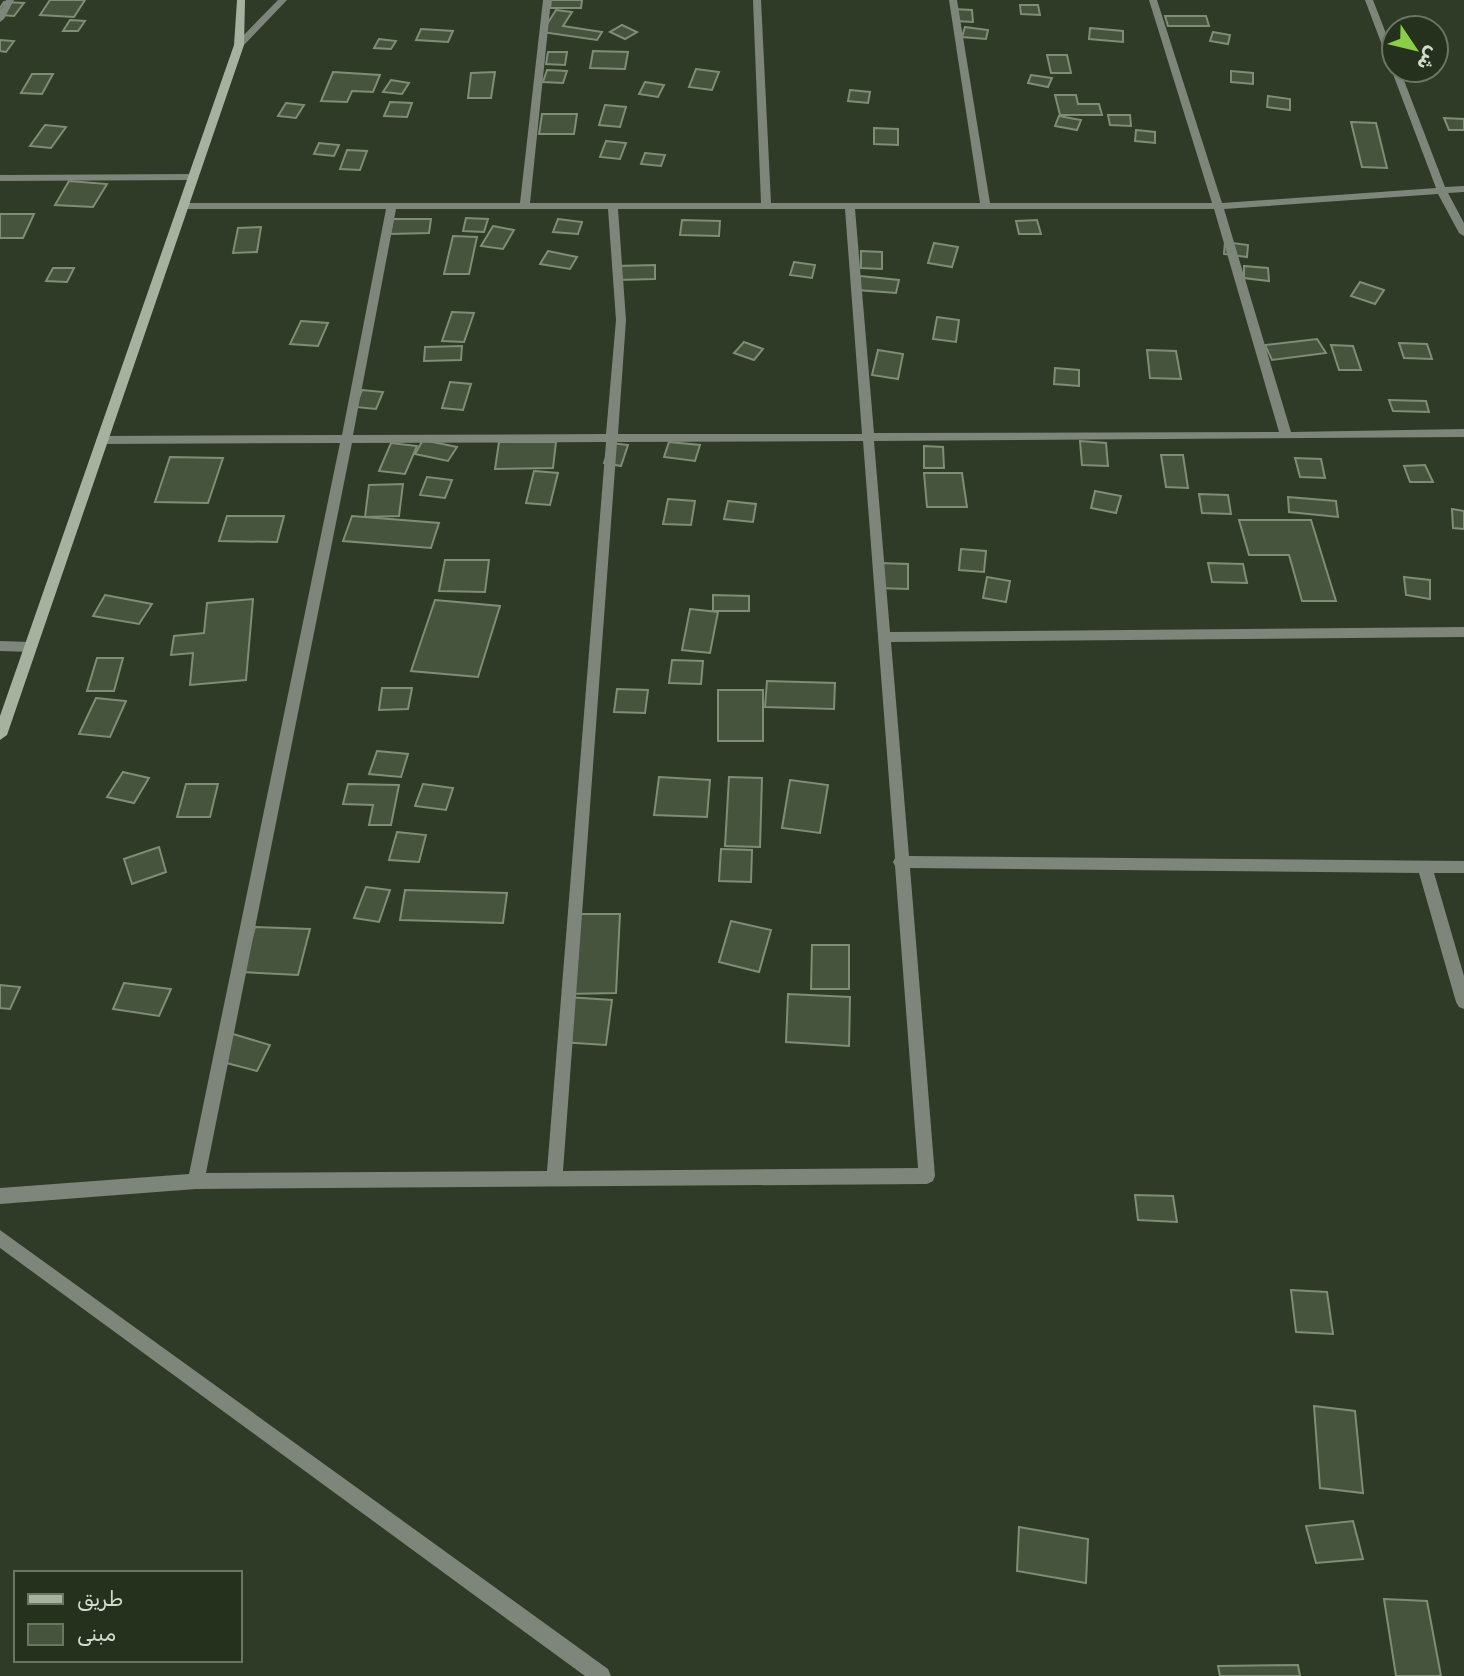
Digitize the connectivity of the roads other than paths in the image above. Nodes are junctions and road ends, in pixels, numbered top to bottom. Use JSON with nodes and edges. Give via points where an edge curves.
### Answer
{"nodes":[{"id":1,"x":10,"y":0,"type":"edge"},
{"id":2,"x":241,"y":0,"type":"edge"},
{"id":3,"x":283,"y":0,"type":"edge"},
{"id":4,"x":547,"y":0,"type":"edge"},
{"id":5,"x":757,"y":0,"type":"edge"},
{"id":6,"x":953,"y":0,"type":"edge"},
{"id":7,"x":1153,"y":0,"type":"edge"},
{"id":8,"x":1369,"y":0,"type":"edge"},
{"id":9,"x":0,"y":19,"type":"edge"},
{"id":10,"x":1380,"y":29,"type":"edge"},
{"id":11,"x":239,"y":45,"type":"junction"},
{"id":12,"x":1401,"y":84,"type":"edge"},
{"id":13,"x":193,"y":177,"type":"junction"},
{"id":14,"x":0,"y":178,"type":"edge"},
{"id":15,"x":1441,"y":189,"type":"junction"},
{"id":16,"x":1464,"y":189,"type":"edge"},
{"id":17,"x":183,"y":206,"type":"junction"},
{"id":18,"x":392,"y":206,"type":"junction"},
{"id":19,"x":525,"y":206,"type":"junction"},
{"id":20,"x":614,"y":206,"type":"junction"},
{"id":21,"x":766,"y":206,"type":"junction"},
{"id":22,"x":850,"y":206,"type":"junction"},
{"id":23,"x":985,"y":206,"type":"junction"},
{"id":24,"x":1219,"y":206,"type":"junction"},
{"id":25,"x":1464,"y":233,"type":"edge"},
{"id":26,"x":1464,"y":433,"type":"edge"},
{"id":27,"x":1286,"y":436,"type":"junction"},
{"id":28,"x":867,"y":437,"type":"junction"},
{"id":29,"x":612,"y":438,"type":"junction"},
{"id":30,"x":347,"y":439,"type":"junction"},
{"id":31,"x":102,"y":440,"type":"junction"},
{"id":32,"x":1464,"y":632,"type":"edge"},
{"id":33,"x":883,"y":637,"type":"junction"},
{"id":34,"x":0,"y":646,"type":"edge"},
{"id":35,"x":31,"y":647,"type":"junction"},
{"id":36,"x":0,"y":735,"type":"edge"},
{"id":37,"x":901,"y":862,"type":"junction"},
{"id":38,"x":1425,"y":867,"type":"junction"},
{"id":39,"x":1464,"y":867,"type":"edge"},
{"id":40,"x":1464,"y":1002,"type":"edge"},
{"id":41,"x":554,"y":1178,"type":"junction"},
{"id":42,"x":196,"y":1181,"type":"junction"},
{"id":43,"x":0,"y":1196,"type":"edge"},
{"id":44,"x":0,"y":1238,"type":"edge"},
{"id":45,"x":601,"y":1676,"type":"edge"}],
"edges":[{"from":1,"to":9,"type":"street"},
{"from":2,"to":11,"type":"main road"},
{"from":3,"to":11,"type":"street"},
{"from":4,"to":19,"type":"street"},
{"from":5,"to":21,"type":"street"},
{"from":6,"to":23,"type":"street"},
{"from":7,"to":24,"type":"street"},
{"from":8,"to":10,"type":"street"},
{"from":11,"to":13,"type":"main road"},
{"from":12,"to":15,"type":"street"},
{"from":13,"to":14,"type":"street"},
{"from":13,"to":17,"type":"main road"},
{"from":15,"to":16,"type":"street"},
{"from":15,"to":24,"type":"street"},
{"from":15,"to":25,"type":"street"},
{"from":17,"to":18,"type":"street"},
{"from":17,"to":31,"type":"main road"},
{"from":18,"to":19,"type":"street"},
{"from":18,"to":30,"type":"street"},
{"from":19,"to":20,"type":"street"},
{"from":20,"to":21,"type":"street"},
{"from":20,"to":29,"type":"street","via":[[621,320]]},
{"from":21,"to":22,"type":"street"},
{"from":22,"to":23,"type":"street"},
{"from":22,"to":28,"type":"street"},
{"from":23,"to":24,"type":"street"},
{"from":24,"to":27,"type":"street"},
{"from":26,"to":27,"type":"street"},
{"from":27,"to":28,"type":"street"},
{"from":28,"to":29,"type":"street"},
{"from":28,"to":33,"type":"street"},
{"from":29,"to":30,"type":"street"},
{"from":29,"to":41,"type":"street"},
{"from":30,"to":31,"type":"street"},
{"from":30,"to":42,"type":"street"},
{"from":31,"to":35,"type":"main road"},
{"from":32,"to":33,"type":"street"},
{"from":33,"to":37,"type":"street"},
{"from":34,"to":35,"type":"street"},
{"from":35,"to":36,"type":"main road"},
{"from":37,"to":38,"type":"street"},
{"from":37,"to":41,"type":"street","via":[[927,1176]]},
{"from":38,"to":39,"type":"street"},
{"from":38,"to":40,"type":"street"},
{"from":41,"to":42,"type":"street"},
{"from":42,"to":43,"type":"street"},
{"from":44,"to":45,"type":"street"}]}
